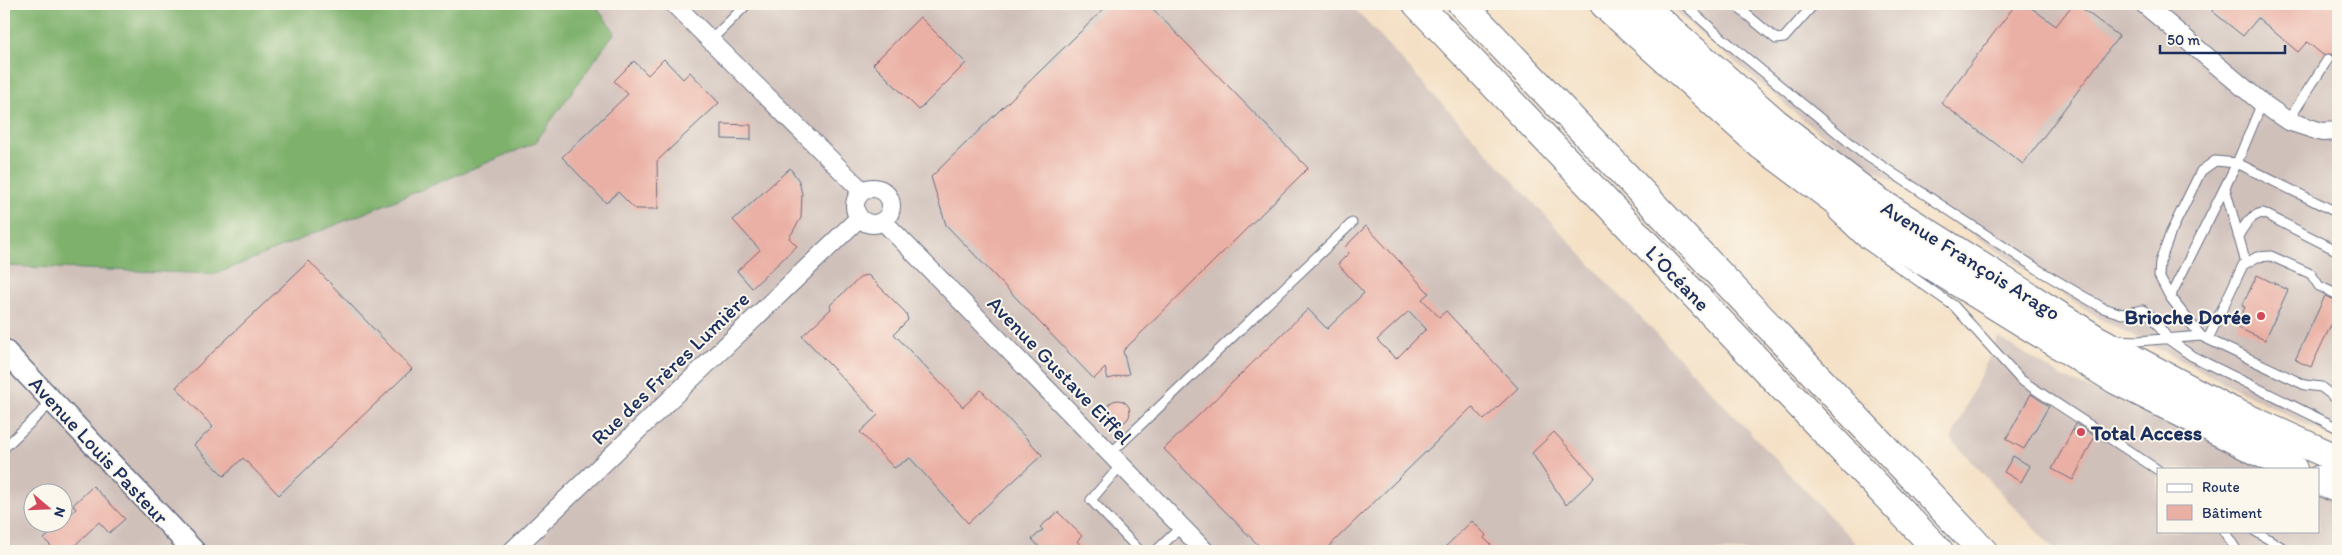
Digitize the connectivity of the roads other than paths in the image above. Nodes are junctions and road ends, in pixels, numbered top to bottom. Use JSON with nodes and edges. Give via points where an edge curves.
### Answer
{"nodes":[{"id":1,"x":674,"y":4,"type":"edge"},
{"id":2,"x":747,"y":4,"type":"edge"},
{"id":3,"x":1417,"y":4,"type":"edge"},
{"id":4,"x":1462,"y":4,"type":"edge"},
{"id":5,"x":1604,"y":4,"type":"edge"},
{"id":6,"x":1641,"y":4,"type":"edge"},
{"id":7,"x":1684,"y":4,"type":"edge"},
{"id":8,"x":1734,"y":4,"type":"edge"},
{"id":9,"x":1814,"y":4,"type":"edge"},
{"id":10,"x":2144,"y":4,"type":"edge"},
{"id":11,"x":711,"y":40,"type":"junction"},
{"id":12,"x":2328,"y":60,"type":"dead end"},
{"id":13,"x":2262,"y":103,"type":"junction"},
{"id":14,"x":2288,"y":121,"type":"junction"},
{"id":15,"x":2338,"y":131,"type":"edge"},
{"id":16,"x":1762,"y":146,"type":"junction"},
{"id":17,"x":2237,"y":163,"type":"junction"},
{"id":18,"x":2225,"y":188,"type":"junction"},
{"id":19,"x":862,"y":191,"type":"junction"},
{"id":20,"x":2338,"y":213,"type":"edge"},
{"id":21,"x":860,"y":218,"type":"junction"},
{"id":22,"x":884,"y":220,"type":"junction"},
{"id":23,"x":1352,"y":223,"type":"dead end"},
{"id":24,"x":2238,"y":236,"type":"junction"},
{"id":25,"x":2338,"y":251,"type":"edge"},
{"id":26,"x":2246,"y":263,"type":"junction"},
{"id":27,"x":2338,"y":295,"type":"edge"},
{"id":28,"x":2170,"y":297,"type":"junction"},
{"id":29,"x":2205,"y":338,"type":"junction"},
{"id":30,"x":2096,"y":339,"type":"junction"},
{"id":31,"x":2168,"y":340,"type":"junction"},
{"id":32,"x":4,"y":350,"type":"edge"},
{"id":33,"x":2338,"y":400,"type":"edge"},
{"id":34,"x":53,"y":401,"type":"junction"},
{"id":35,"x":2338,"y":428,"type":"edge"},
{"id":36,"x":4,"y":448,"type":"edge"},
{"id":37,"x":2338,"y":459,"type":"edge"},
{"id":38,"x":1115,"y":460,"type":"junction"},
{"id":39,"x":2292,"y":468,"type":"edge"},
{"id":40,"x":2157,"y":469,"type":"edge"},
{"id":41,"x":2320,"y":481,"type":"edge"},
{"id":42,"x":2338,"y":489,"type":"edge"},
{"id":43,"x":1181,"y":527,"type":"junction"},
{"id":44,"x":2225,"y":532,"type":"edge"},
{"id":45,"x":2257,"y":532,"type":"edge"},
{"id":46,"x":194,"y":551,"type":"edge"},
{"id":47,"x":512,"y":551,"type":"edge"},
{"id":48,"x":1140,"y":551,"type":"edge"},
{"id":49,"x":1156,"y":551,"type":"edge"},
{"id":50,"x":1204,"y":551,"type":"edge"},
{"id":51,"x":1938,"y":551,"type":"edge"},
{"id":52,"x":1983,"y":551,"type":"edge"},
{"id":53,"x":2236,"y":551,"type":"edge"},
{"id":54,"x":2288,"y":551,"type":"edge"}],
"edges":[{"from":1,"to":11,"type":"street"},
{"from":2,"to":11,"type":"lane"},
{"from":3,"to":51,"type":"main road","name":"L’Océane"},
{"from":4,"to":52,"type":"main road","name":"L’Océane"},
{"from":5,"to":16,"type":"main road","name":"Avenue François Arago"},
{"from":6,"to":30,"type":"main road","name":"Avenue François Arago","via":[[1776,123],[1876,200]]},
{"from":7,"to":31,"type":"lane","via":[[1862,152],[2042,272],[2103,308],[2122,314],[2143,310]]},
{"from":8,"to":9,"type":"lane","via":[[1776,39],[1784,38]]},
{"from":10,"to":13,"type":"street"},
{"from":11,"to":19,"type":"street"},
{"from":12,"to":14,"type":"lane"},
{"from":13,"to":14,"type":"street"},
{"from":13,"to":17,"type":"lane"},
{"from":14,"to":15,"type":"street","via":[[2322,132]]},
{"from":16,"to":39,"type":"main road","name":"Avenue François Arago","via":[[1883,236],[2116,380]]},
{"from":16,"to":40,"type":"lane","via":[[1860,240],[1954,306],[2021,380]]},
{"from":17,"to":18,"type":"lane"},
{"from":17,"to":20,"type":"lane"},
{"from":17,"to":28,"type":"lane","via":[[2215,161],[2201,171],[2160,262],[2159,276]]},
{"from":18,"to":24,"type":"lane"},
{"from":18,"to":28,"type":"lane"},
{"from":19,"to":21,"type":"street","via":[[856,199],[855,210]]},
{"from":19,"to":22,"type":"street","via":[[879,188],[887,193],[890,211]]},
{"from":21,"to":22,"type":"street","via":[[875,224]]},
{"from":21,"to":47,"type":"street","name":"Rue des Frères Lumière"},
{"from":22,"to":38,"type":"street","name":"Avenue Gustave Eiffel"},
{"from":23,"to":38,"type":"lane"},
{"from":24,"to":25,"type":"lane","via":[[2255,214],[2263,213]]},
{"from":24,"to":26,"type":"lane"},
{"from":26,"to":27,"type":"lane","via":[[2257,257],[2271,256],[2311,274],[2319,286]]},
{"from":26,"to":29,"type":"lane"},
{"from":28,"to":29,"type":"lane"},
{"from":29,"to":31,"type":"lane"},
{"from":29,"to":33,"type":"lane","via":[[2305,385],[2321,387]]},
{"from":30,"to":31,"type":"lane"},
{"from":30,"to":37,"type":"main road","name":"Avenue François Arago","via":[[2227,409]]},
{"from":31,"to":35,"type":"lane","via":[[2192,356]]},
{"from":32,"to":34,"type":"street","name":"Avenue Louis Pasteur"},
{"from":34,"to":36,"type":"lane"},
{"from":34,"to":46,"type":"street","name":"Avenue Louis Pasteur"},
{"from":38,"to":43,"type":"street","name":"Avenue Gustave Eiffel"},
{"from":38,"to":48,"type":"lane","via":[[1091,500]]},
{"from":41,"to":42,"type":"main road"},
{"from":43,"to":49,"type":"lane"},
{"from":43,"to":50,"type":"street","name":"Avenue Gustave Eiffel"},
{"from":44,"to":53,"type":"lane"},
{"from":45,"to":54,"type":"lane"}]}
